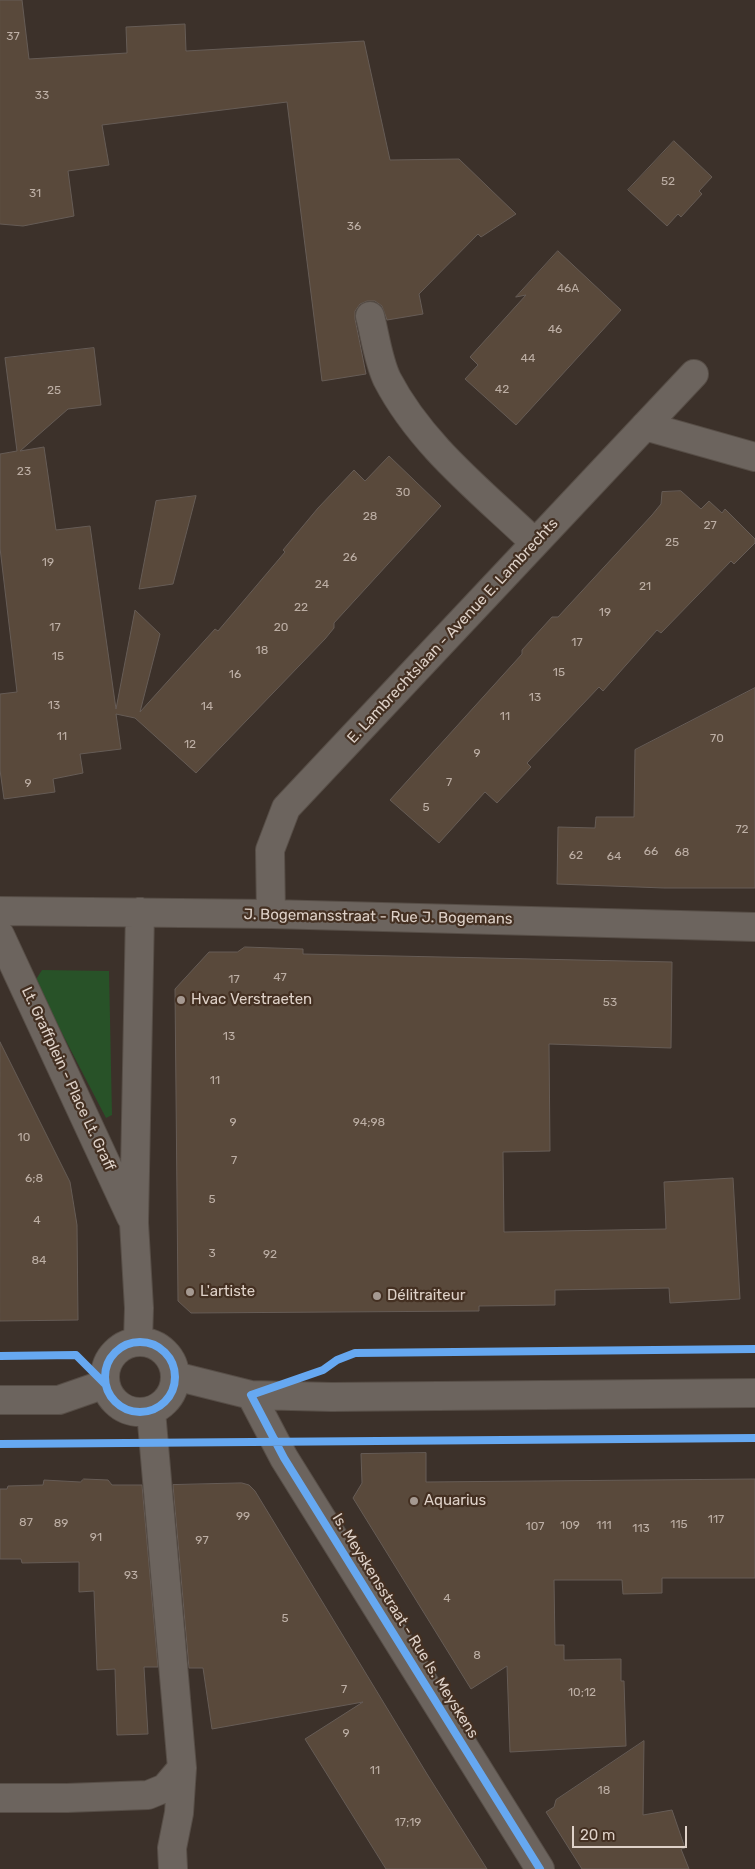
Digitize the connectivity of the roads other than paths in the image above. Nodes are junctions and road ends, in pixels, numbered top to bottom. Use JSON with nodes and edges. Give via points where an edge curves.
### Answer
{"nodes":[{"id":1,"x":370,"y":316,"type":"dead end"},
{"id":2,"x":694,"y":374,"type":"dead end"},
{"id":3,"x":645,"y":426,"type":"junction"},
{"id":4,"x":755,"y":457,"type":"edge"},
{"id":5,"x":536,"y":543,"type":"junction"},
{"id":6,"x":0,"y":911,"type":"edge"},
{"id":7,"x":140,"y":912,"type":"junction"},
{"id":8,"x":271,"y":914,"type":"junction"},
{"id":9,"x":755,"y":927,"type":"edge"},
{"id":10,"x":0,"y":935,"type":"edge"},
{"id":11,"x":134,"y":1223,"type":"junction"},
{"id":12,"x":138,"y":1341,"type":"junction"},
{"id":13,"x":175,"y":1376,"type":"junction"},
{"id":14,"x":105,"y":1384,"type":"junction"},
{"id":15,"x":755,"y":1393,"type":"edge"},
{"id":16,"x":251,"y":1395,"type":"junction"},
{"id":17,"x":0,"y":1400,"type":"edge"},
{"id":18,"x":151,"y":1411,"type":"junction"},
{"id":19,"x":182,"y":1768,"type":"junction"},
{"id":20,"x":0,"y":1798,"type":"edge"},
{"id":21,"x":173,"y":1869,"type":"edge"},
{"id":22,"x":540,"y":1869,"type":"edge"}],
"edges":[{"from":1,"to":5,"type":"street","via":[[386,377],[409,414],[436,449]]},
{"from":2,"to":3,"type":"street","name":"E. Lambrechtslaan - Avenue E. Lambrechts"},
{"from":3,"to":4,"type":"street"},
{"from":3,"to":5,"type":"street","name":"E. Lambrechtslaan - Avenue E. Lambrechts"},
{"from":5,"to":8,"type":"street","name":"E. Lambrechtslaan - Avenue E. Lambrechts","via":[[286,808],[270,850]]},
{"from":6,"to":7,"type":"street","name":"J. Bogemansstraat - Rue J. Bogemans"},
{"from":7,"to":8,"type":"street","name":"J. Bogemansstraat - Rue J. Bogemans"},
{"from":7,"to":11,"type":"street","name":"Lt. Graffplein - Place Lt. Graff"},
{"from":8,"to":9,"type":"street","name":"J. Bogemansstraat - Rue J. Bogemans"},
{"from":10,"to":11,"type":"street","name":"Lt. Graffplein - Place Lt. Graff"},
{"from":11,"to":12,"type":"street","name":"Lt. Graffplein - Place Lt. Graff"},
{"from":12,"to":13,"type":"street","via":[[159,1347],[173,1364]]},
{"from":12,"to":14,"type":"street","via":[[125,1344],[114,1352],[107,1362]]},
{"from":13,"to":16,"type":"street"},
{"from":13,"to":18,"type":"street","via":[[168,1398]]},
{"from":14,"to":17,"type":"street","via":[[59,1400]]},
{"from":14,"to":18,"type":"street","via":[[109,1396],[126,1410]]},
{"from":15,"to":16,"type":"street"},
{"from":16,"to":22,"type":"street","name":"Is. Meyskensstraat - Rue Is. Meyskens","via":[[284,1458]]},
{"from":18,"to":19,"type":"street"},
{"from":19,"to":20,"type":"street","via":[[165,1788],[148,1795]]},
{"from":19,"to":21,"type":"street","via":[[180,1813],[172,1848]]}]}
